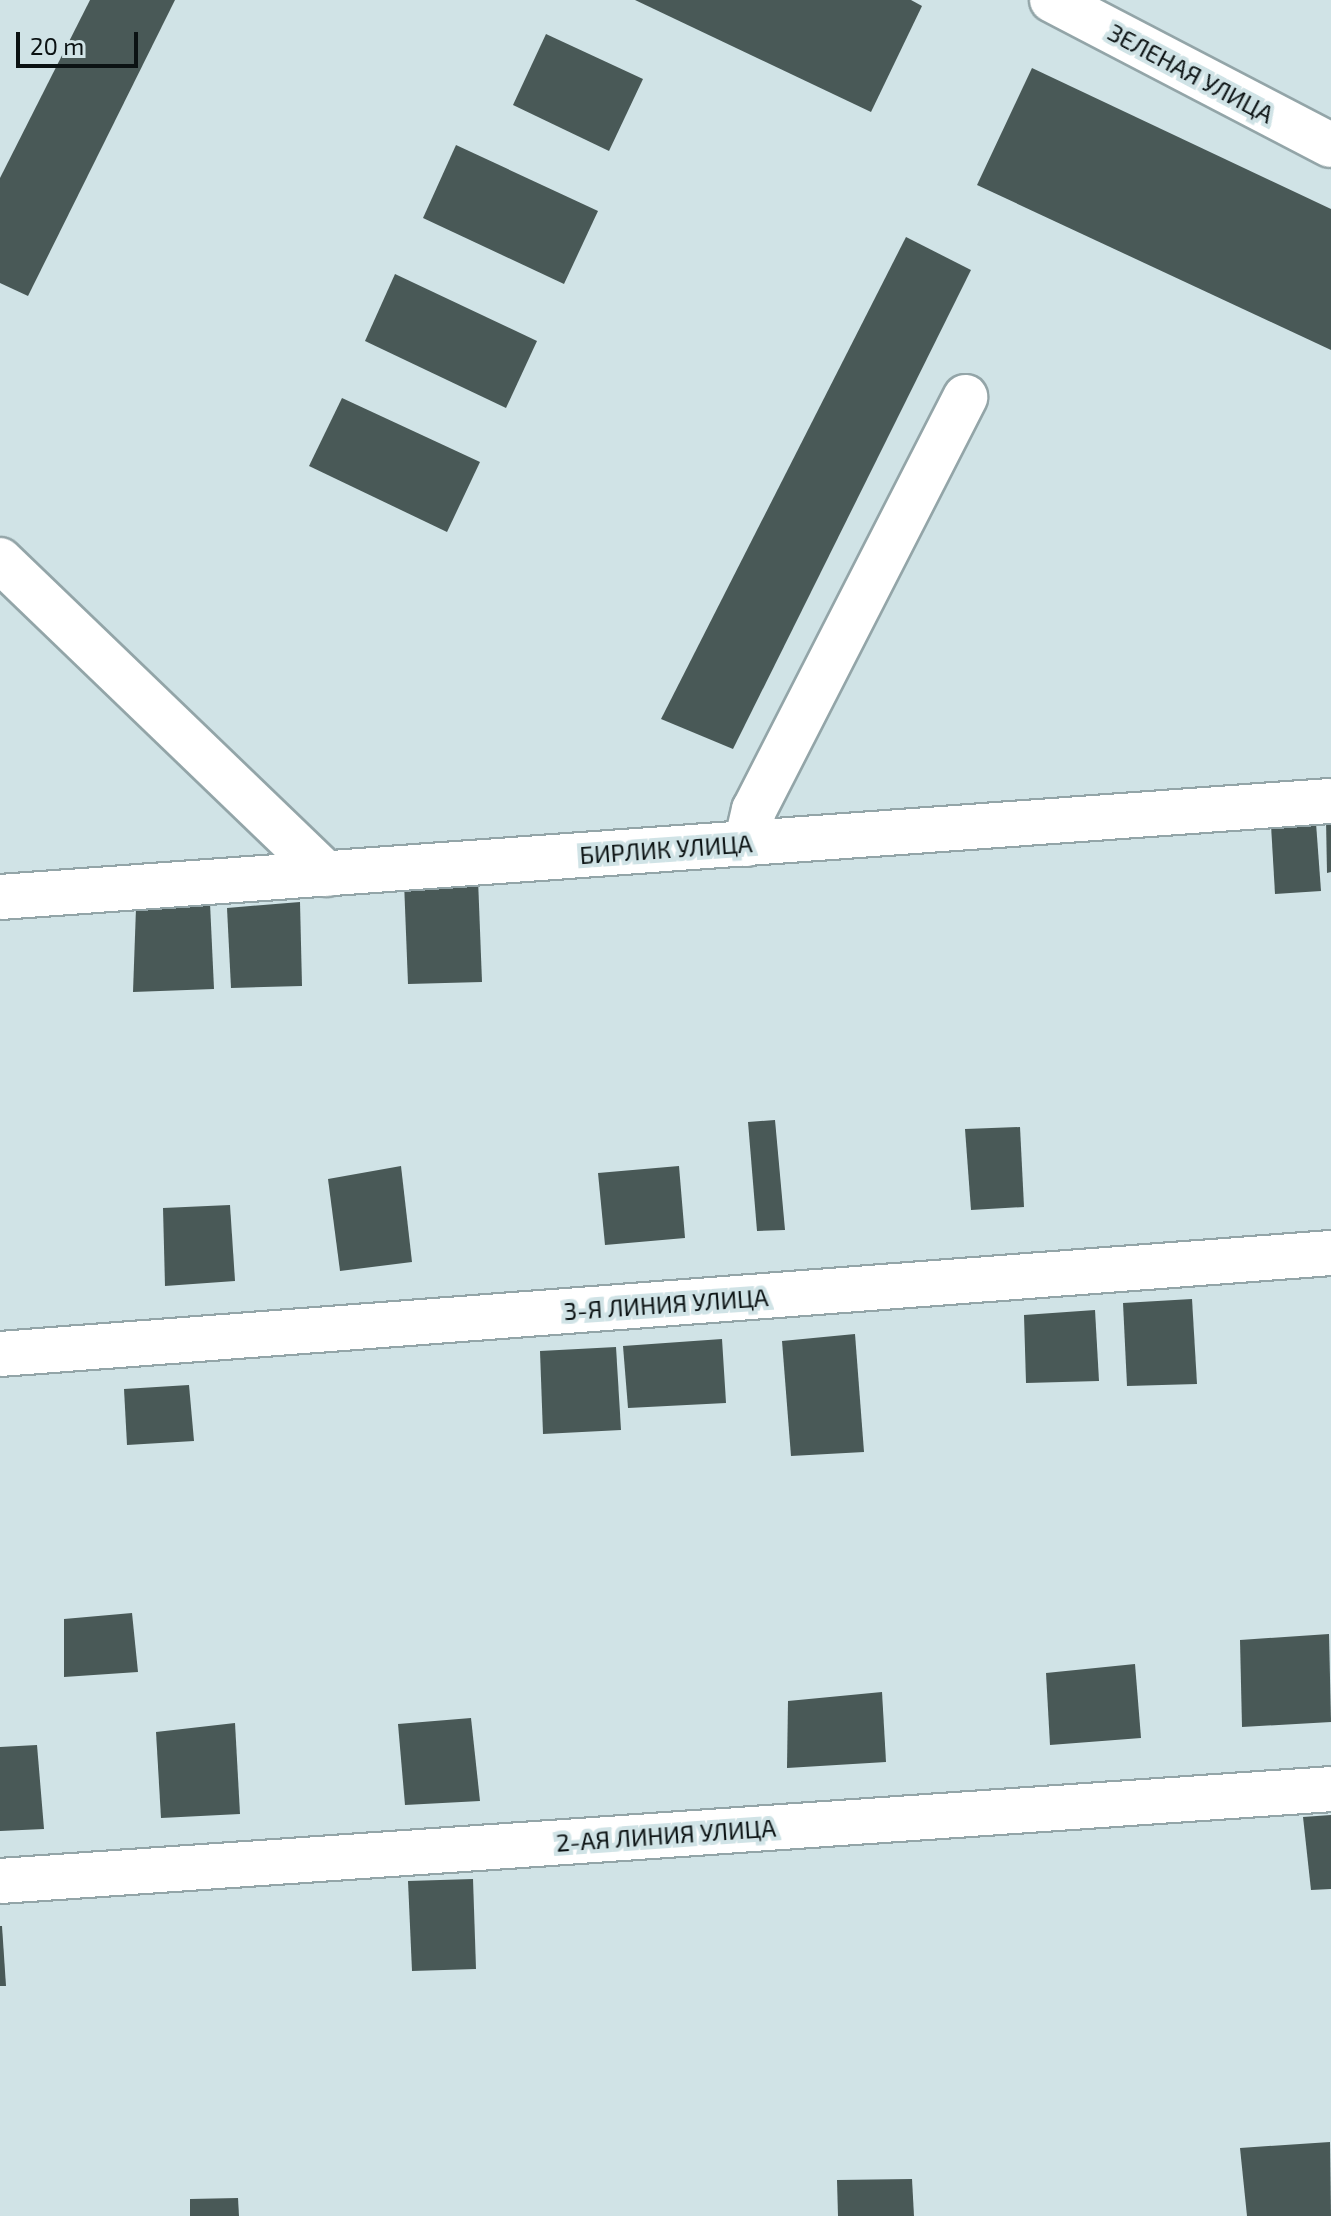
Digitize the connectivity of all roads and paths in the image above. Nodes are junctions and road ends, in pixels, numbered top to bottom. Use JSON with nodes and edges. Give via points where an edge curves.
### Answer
{"nodes":[{"id":1,"x":1052,"y":0,"type":"edge"},
{"id":2,"x":1331,"y":145,"type":"edge"},
{"id":3,"x":965,"y":397,"type":"dead end"},
{"id":4,"x":0,"y":560,"type":"edge"},
{"id":5,"x":1331,"y":801,"type":"edge"},
{"id":6,"x":746,"y":844,"type":"junction"},
{"id":7,"x":326,"y":874,"type":"junction"},
{"id":8,"x":0,"y":897,"type":"edge"},
{"id":9,"x":1331,"y":1253,"type":"edge"},
{"id":10,"x":0,"y":1354,"type":"edge"},
{"id":11,"x":1331,"y":1789,"type":"edge"},
{"id":12,"x":0,"y":1881,"type":"edge"}],
"edges":[{"from":1,"to":2,"type":"street","name":"ЗЕЛЕНАЯ УЛИЦА"},
{"from":3,"to":6,"type":"street","via":[[754,810]]},
{"from":4,"to":7,"type":"street"},
{"from":5,"to":6,"type":"street","name":"БИРЛИК УЛИЦА"},
{"from":6,"to":7,"type":"street","name":"БИРЛИК УЛИЦА"},
{"from":7,"to":8,"type":"street","name":"БИРЛИК УЛИЦА"},
{"from":9,"to":10,"type":"street","name":"3-Я ЛИНИЯ УЛИЦА"},
{"from":11,"to":12,"type":"street","name":"2-АЯ ЛИНИЯ УЛИЦА"}]}
